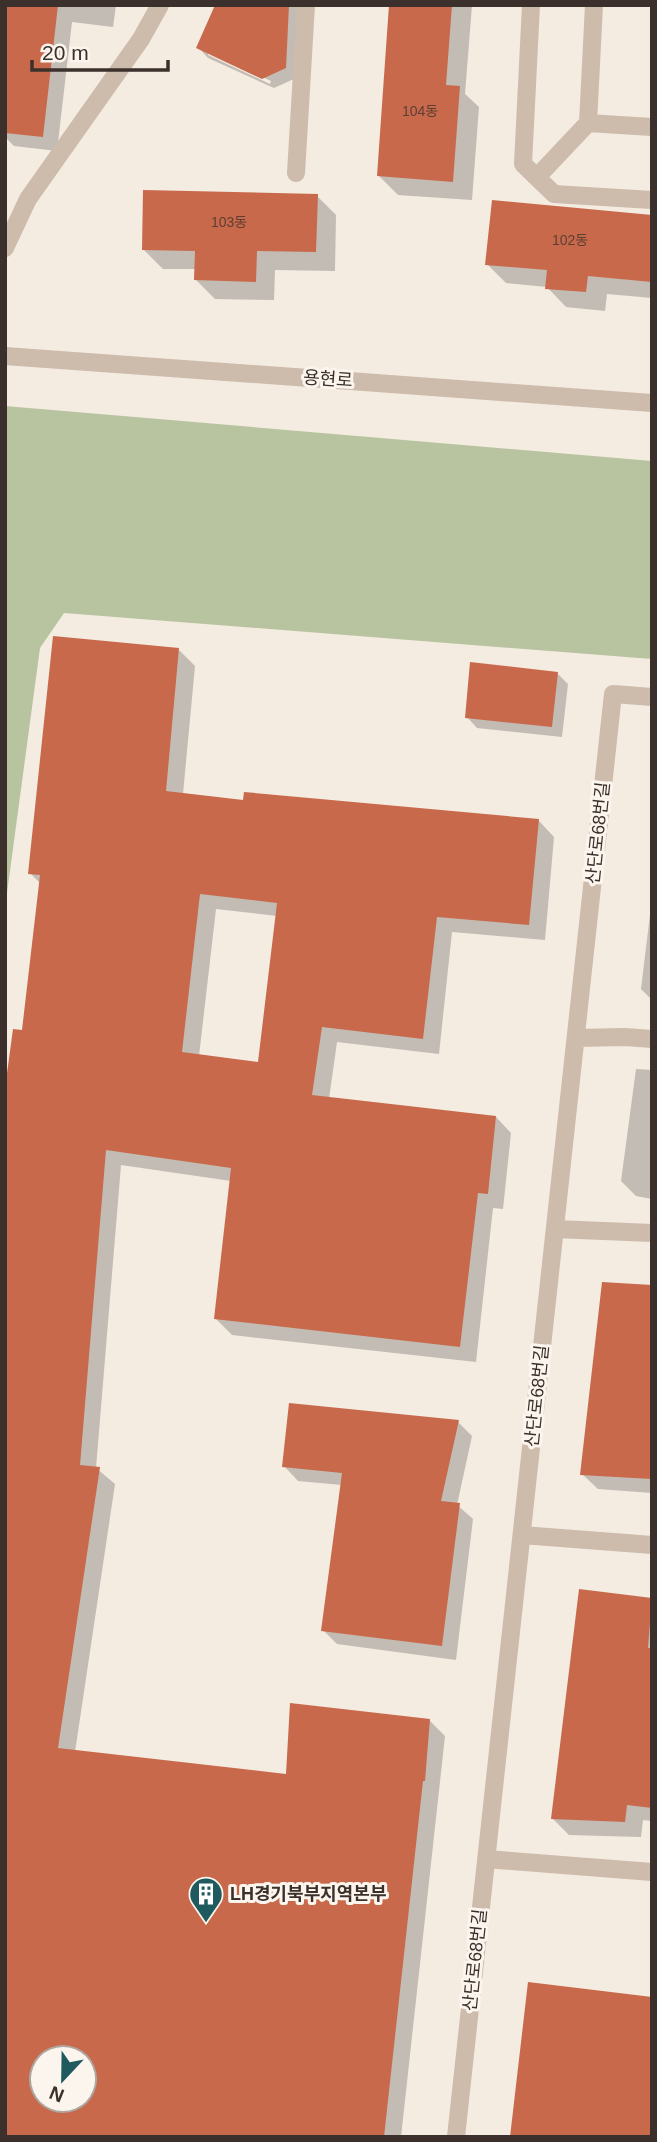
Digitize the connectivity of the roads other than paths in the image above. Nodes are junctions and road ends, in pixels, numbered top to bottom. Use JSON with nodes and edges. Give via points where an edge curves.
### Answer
{"nodes":[{"id":1,"x":160,"y":5,"type":"edge"},
{"id":2,"x":306,"y":5,"type":"edge"},
{"id":3,"x":531,"y":5,"type":"edge"},
{"id":4,"x":594,"y":5,"type":"edge"},
{"id":5,"x":588,"y":123,"type":"junction"},
{"id":6,"x":652,"y":127,"type":"edge"},
{"id":7,"x":296,"y":173,"type":"dead end"},
{"id":8,"x":537,"y":177,"type":"junction"},
{"id":9,"x":652,"y":200,"type":"edge"},
{"id":10,"x":5,"y":248,"type":"edge"},
{"id":11,"x":5,"y":356,"type":"edge"},
{"id":12,"x":652,"y":403,"type":"edge"},
{"id":13,"x":652,"y":697,"type":"edge"},
{"id":14,"x":576,"y":1038,"type":"junction"},
{"id":15,"x":652,"y":1039,"type":"edge"},
{"id":16,"x":555,"y":1229,"type":"junction"},
{"id":17,"x":652,"y":1233,"type":"edge"},
{"id":18,"x":522,"y":1535,"type":"junction"},
{"id":19,"x":652,"y":1545,"type":"edge"},
{"id":20,"x":486,"y":1859,"type":"junction"},
{"id":21,"x":652,"y":1872,"type":"edge"},
{"id":22,"x":456,"y":2137,"type":"edge"}],
"edges":[{"from":1,"to":10,"type":"street","via":[[28,199]]},
{"from":2,"to":7,"type":"street"},
{"from":3,"to":8,"type":"street","via":[[523,164]]},
{"from":4,"to":5,"type":"street"},
{"from":5,"to":6,"type":"street"},
{"from":5,"to":8,"type":"street"},
{"from":8,"to":9,"type":"street","via":[[554,194]]},
{"from":11,"to":12,"type":"street","name":"용현로"},
{"from":13,"to":14,"type":"street","name":"산단로68번길","via":[[613,694]]},
{"from":14,"to":15,"type":"street"},
{"from":14,"to":16,"type":"street","name":"산단로68번길"},
{"from":16,"to":17,"type":"street"},
{"from":16,"to":18,"type":"street","name":"산단로68번길"},
{"from":18,"to":19,"type":"street"},
{"from":18,"to":20,"type":"street","name":"산단로68번길"},
{"from":20,"to":21,"type":"street"},
{"from":20,"to":22,"type":"street","name":"산단로68번길"}]}
